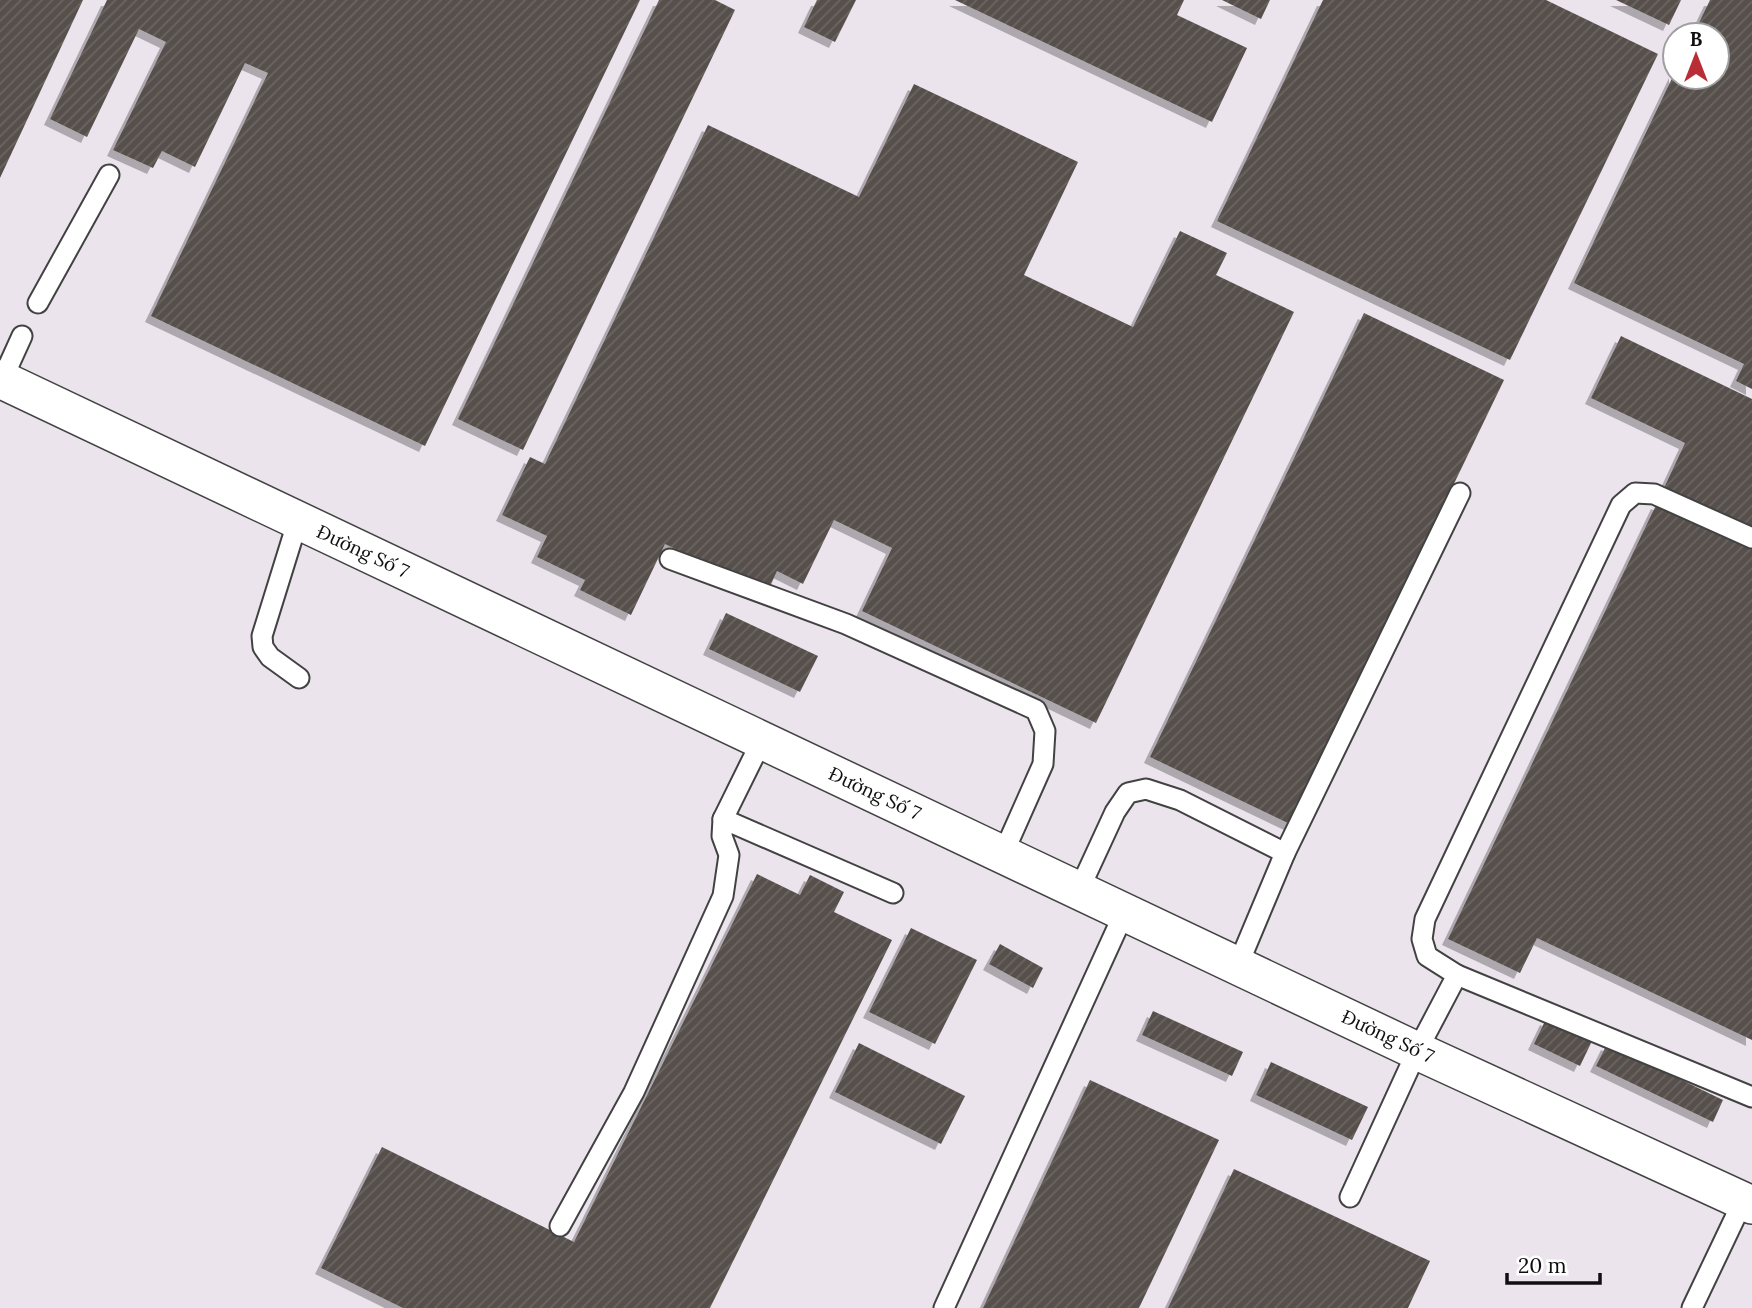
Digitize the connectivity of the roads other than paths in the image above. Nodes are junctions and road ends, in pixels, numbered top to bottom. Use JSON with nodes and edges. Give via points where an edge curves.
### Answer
{"nodes":[{"id":1,"x":109,"y":176,"type":"dead end"},
{"id":2,"x":38,"y":303,"type":"dead end"},
{"id":3,"x":22,"y":336,"type":"dead end"},
{"id":4,"x":1,"y":380,"type":"edge"},
{"id":5,"x":1460,"y":493,"type":"dead end"},
{"id":6,"x":298,"y":520,"type":"junction"},
{"id":7,"x":1752,"y":538,"type":"edge"},
{"id":8,"x":670,"y":559,"type":"dead end"},
{"id":9,"x":299,"y":678,"type":"dead end"},
{"id":10,"x":762,"y":740,"type":"junction"},
{"id":11,"x":723,"y":819,"type":"junction"},
{"id":12,"x":1285,"y":853,"type":"junction"},
{"id":13,"x":1003,"y":854,"type":"junction"},
{"id":14,"x":1079,"y":890,"type":"junction"},
{"id":15,"x":893,"y":893,"type":"dead end"},
{"id":16,"x":1125,"y":911,"type":"junction"},
{"id":17,"x":1237,"y":965,"type":"junction"},
{"id":18,"x":1457,"y":975,"type":"junction"},
{"id":19,"x":1417,"y":1051,"type":"junction"},
{"id":20,"x":1752,"y":1097,"type":"edge"},
{"id":21,"x":1350,"y":1196,"type":"dead end"},
{"id":22,"x":1748,"y":1203,"type":"edge"},
{"id":23,"x":560,"y":1226,"type":"dead end"},
{"id":24,"x":944,"y":1308,"type":"edge"},
{"id":25,"x":1692,"y":1308,"type":"edge"}],
"edges":[{"from":1,"to":2,"type":"lane"},
{"from":3,"to":4,"type":"lane"},
{"from":4,"to":6,"type":"street","name":"Đường Số 7"},
{"from":5,"to":12,"type":"lane"},
{"from":6,"to":9,"type":"lane","via":[[262,636],[270,657]]},
{"from":6,"to":10,"type":"street","name":"Đường Số 7"},
{"from":7,"to":18,"type":"lane","via":[[1654,494],[1635,493],[1621,505],[1425,919],[1422,939],[1427,956]]},
{"from":8,"to":13,"type":"lane","via":[[846,624],[1036,710],[1045,731],[1043,764]]},
{"from":10,"to":11,"type":"lane"},
{"from":10,"to":13,"type":"street","name":"Đường Số 7"},
{"from":11,"to":15,"type":"lane"},
{"from":11,"to":23,"type":"lane","via":[[722,836],[729,855],[723,896],[634,1091]]},
{"from":12,"to":14,"type":"lane","via":[[1180,800],[1146,789],[1128,793],[1115,812]]},
{"from":12,"to":17,"type":"lane"},
{"from":13,"to":14,"type":"street","name":"Đường Số 7"},
{"from":14,"to":16,"type":"street","name":"Đường Số 7"},
{"from":16,"to":17,"type":"street","name":"Đường Số 7"},
{"from":16,"to":24,"type":"lane"},
{"from":17,"to":19,"type":"street","name":"Đường Số 7"},
{"from":18,"to":19,"type":"lane"},
{"from":18,"to":20,"type":"lane"},
{"from":19,"to":21,"type":"lane"},
{"from":19,"to":22,"type":"street","name":"Đường Số 7"},
{"from":22,"to":25,"type":"lane"}]}
